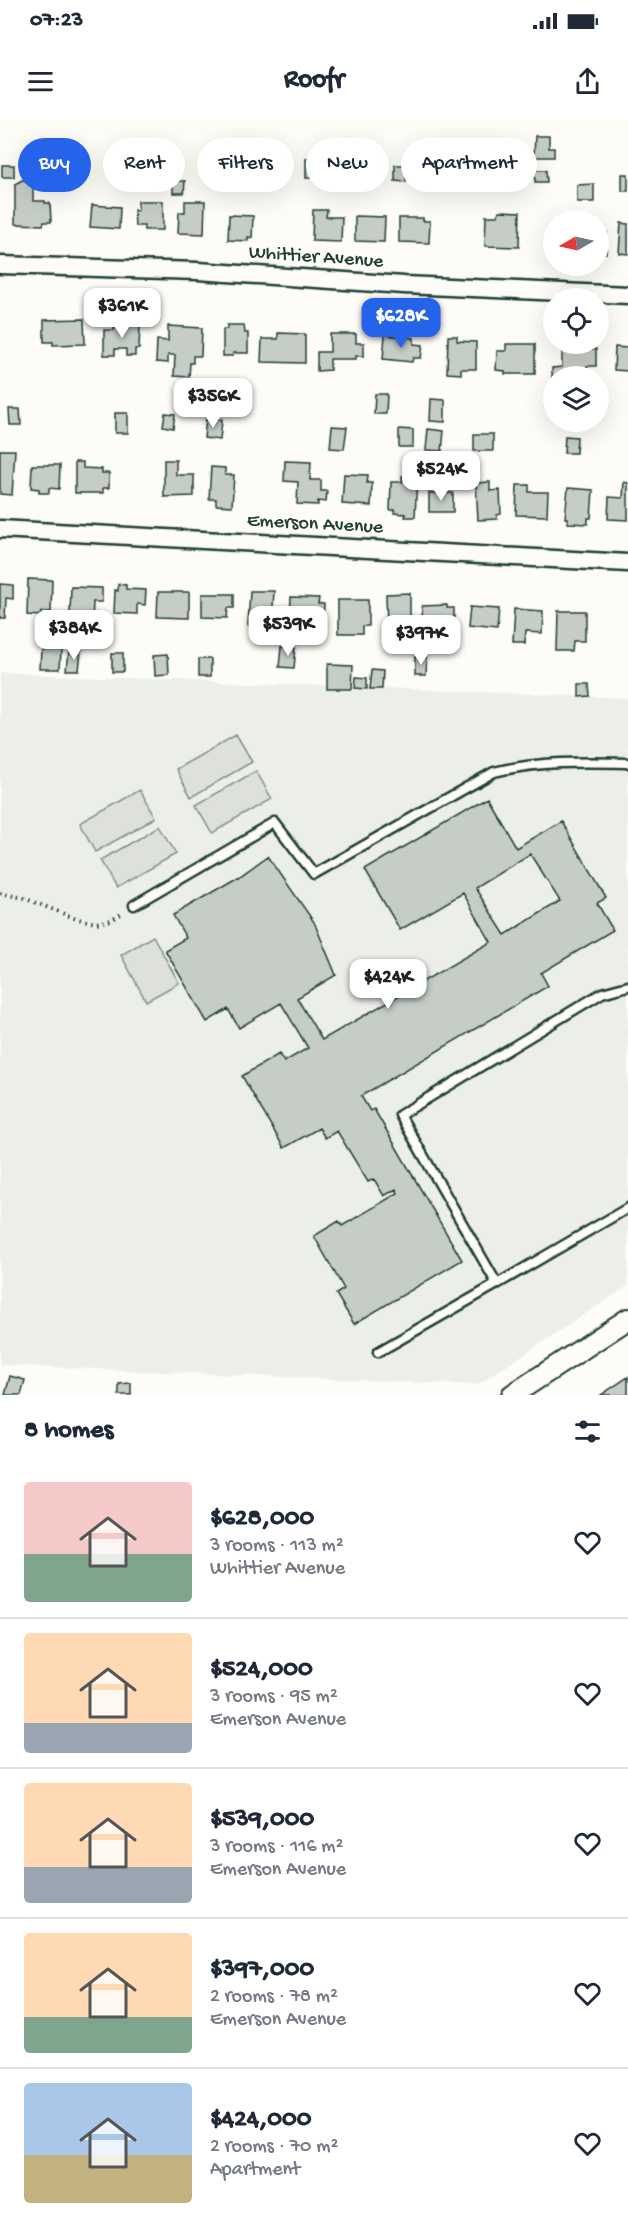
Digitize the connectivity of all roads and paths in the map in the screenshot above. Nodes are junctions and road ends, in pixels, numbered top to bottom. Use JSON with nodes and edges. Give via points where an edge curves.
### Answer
{"nodes":[{"id":1,"x":0,"y":265,"type":"edge"},
{"id":2,"x":628,"y":295,"type":"edge"},
{"id":3,"x":0,"y":528,"type":"edge"},
{"id":4,"x":628,"y":563,"type":"edge"},
{"id":5,"x":628,"y":764,"type":"edge"},
{"id":6,"x":0,"y":892,"type":"edge"},
{"id":7,"x":134,"y":905,"type":"joint"},
{"id":8,"x":628,"y":986,"type":"edge"},
{"id":9,"x":628,"y":1208,"type":"edge"},
{"id":10,"x":497,"y":1284,"type":"junction"},
{"id":11,"x":628,"y":1319,"type":"edge"},
{"id":12,"x":378,"y":1352,"type":"dead end"},
{"id":13,"x":512,"y":1395,"type":"edge"}],
"edges":[{"from":1,"to":2,"type":"street","name":"Whittier Avenue","via":[[198,270],[404,285]]},
{"from":3,"to":4,"type":"street","name":"Emerson Avenue"},
{"from":5,"to":7,"type":"lane","via":[[566,761],[494,772],[314,874],[274,823]]},
{"from":6,"to":7,"type":"path","via":[[96,923],[112,920]]},
{"from":8,"to":10,"type":"lane","via":[[602,993],[400,1114]]},
{"from":9,"to":10,"type":"lane"},
{"from":10,"to":12,"type":"lane"},
{"from":11,"to":13,"type":"street"}]}
